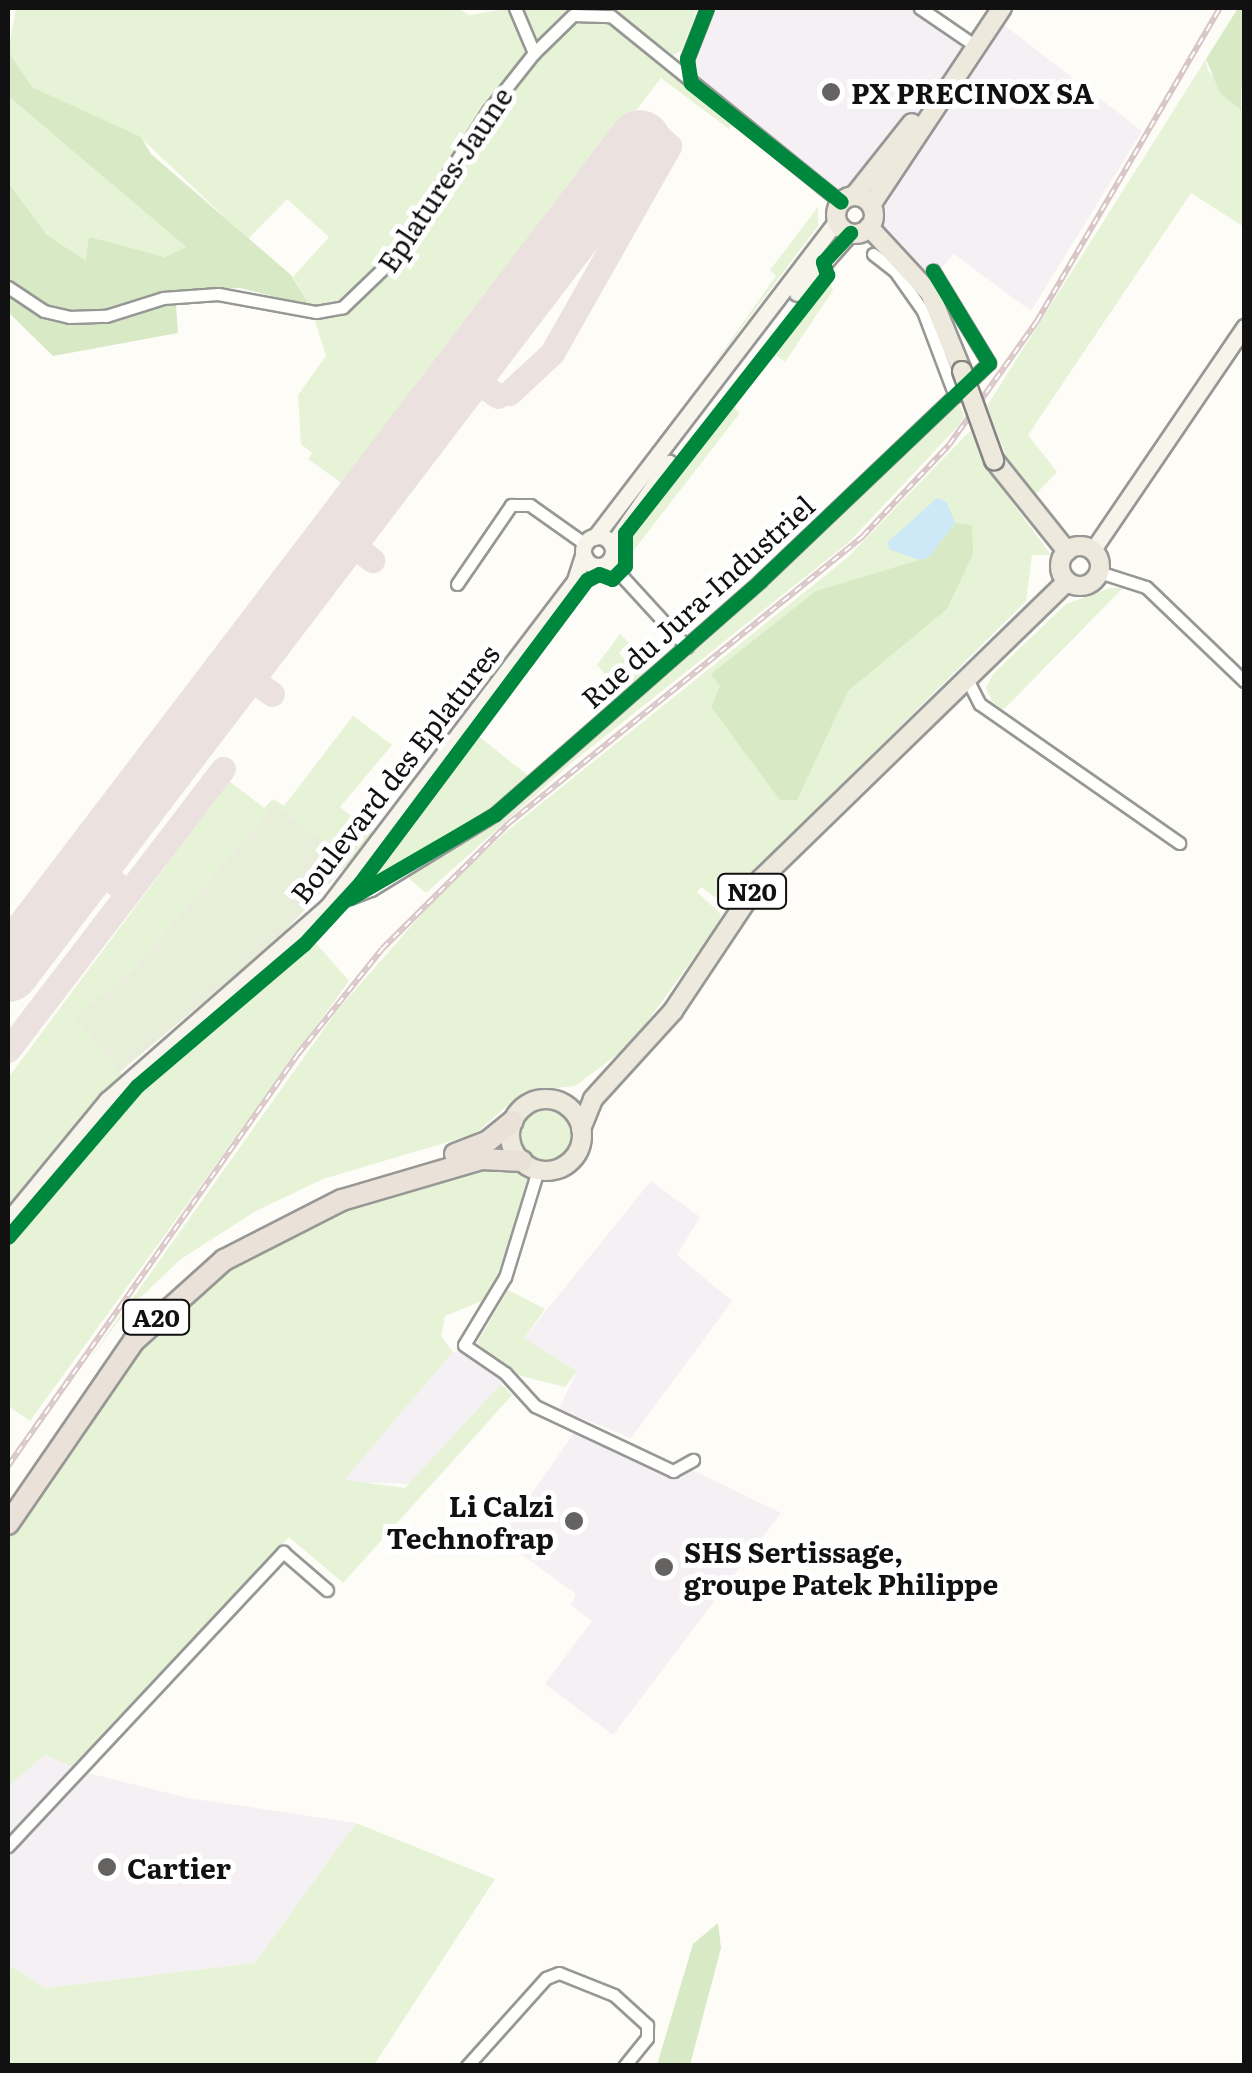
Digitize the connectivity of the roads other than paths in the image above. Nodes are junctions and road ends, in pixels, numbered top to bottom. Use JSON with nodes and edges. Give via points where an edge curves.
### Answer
{"nodes":[{"id":1,"x":515,"y":8,"type":"edge"},
{"id":2,"x":707,"y":8,"type":"edge"},
{"id":3,"x":920,"y":8,"type":"edge"},
{"id":4,"x":1002,"y":8,"type":"edge"},
{"id":5,"x":974,"y":45,"type":"junction"},
{"id":6,"x":534,"y":53,"type":"junction"},
{"id":7,"x":688,"y":78,"type":"junction"},
{"id":8,"x":851,"y":212,"type":"junction"},
{"id":9,"x":873,"y":254,"type":"dead end"},
{"id":10,"x":933,"y":271,"type":"dead end"},
{"id":11,"x":8,"y":287,"type":"edge"},
{"id":12,"x":1244,"y":327,"type":"edge"},
{"id":13,"x":955,"y":396,"type":"junction"},
{"id":14,"x":1068,"y":550,"type":"junction"},
{"id":15,"x":1092,"y":551,"type":"junction"},
{"id":16,"x":597,"y":552,"type":"junction"},
{"id":17,"x":1099,"y":572,"type":"junction"},
{"id":18,"x":1067,"y":581,"type":"junction"},
{"id":19,"x":457,"y":584,"type":"dead end"},
{"id":20,"x":687,"y":647,"type":"junction"},
{"id":21,"x":968,"y":678,"type":"junction"},
{"id":22,"x":1244,"y":681,"type":"edge"},
{"id":23,"x":1179,"y":843,"type":"dead end"},
{"id":24,"x":328,"y":906,"type":"junction"},
{"id":25,"x":607,"y":1082,"type":"junction"},
{"id":26,"x":560,"y":1102,"type":"junction"},
{"id":27,"x":514,"y":1121,"type":"junction"},
{"id":28,"x":582,"y":1128,"type":"junction"},
{"id":29,"x":530,"y":1166,"type":"junction"},
{"id":30,"x":8,"y":1220,"type":"edge"},
{"id":31,"x":693,"y":1460,"type":"dead end"},
{"id":32,"x":8,"y":1501,"type":"edge"},
{"id":33,"x":8,"y":1524,"type":"edge"},
{"id":34,"x":328,"y":1590,"type":"dead end"},
{"id":35,"x":8,"y":1846,"type":"edge"},
{"id":36,"x":468,"y":2066,"type":"edge"},
{"id":37,"x":624,"y":2066,"type":"edge"}],
"edges":[{"from":1,"to":6,"type":"street"},
{"from":2,"to":7,"type":"street","via":[[687,59]]},
{"from":3,"to":5,"type":"street"},
{"from":4,"to":5,"type":"main road","name":"Boulevard des Eplatures"},
{"from":5,"to":8,"type":"main road","name":"Boulevard des Eplatures"},
{"from":6,"to":7,"type":"street","name":"Eplatures-Jaune","via":[[565,19],[596,11]]},
{"from":6,"to":11,"type":"street","name":"Eplatures-Jaune","via":[[488,111],[395,258],[343,307],[310,312],[218,294],[69,318],[44,311]]},
{"from":7,"to":8,"type":"street"},
{"from":8,"to":14,"type":"main road","bridge":true,"via":[[911,268],[942,317],[994,460]]},
{"from":8,"to":16,"type":"main road","name":"Boulevard des Eplatures"},
{"from":9,"to":13,"type":"street","via":[[914,297]]},
{"from":10,"to":13,"type":"street","name":"Rue du Jura-Industriel","via":[[989,363]]},
{"from":12,"to":15,"type":"main road"},
{"from":13,"to":20,"type":"street","name":"Rue du Jura-Industriel"},
{"from":14,"to":15,"type":"main road"},
{"from":14,"to":18,"type":"main road","via":[[1060,566]]},
{"from":15,"to":17,"type":"main road"},
{"from":16,"to":19,"type":"street","via":[[530,506],[512,505]]},
{"from":16,"to":20,"type":"street"},
{"from":16,"to":24,"type":"main road","name":"Boulevard des Eplatures"},
{"from":17,"to":18,"type":"main road","number":"N20","via":[[1088,584]]},
{"from":17,"to":22,"type":"street","via":[[1146,587]]},
{"from":18,"to":21,"type":"main road","number":"N20"},
{"from":20,"to":24,"type":"street","name":"Rue du Jura-Industriel","via":[[495,814],[371,890]]},
{"from":21,"to":23,"type":"street","via":[[980,704]]},
{"from":21,"to":25,"type":"main road","number":"N20","via":[[773,866],[672,1011]]},
{"from":24,"to":30,"type":"main road","name":"Boulevard des Eplatures","via":[[108,1100]]},
{"from":25,"to":26,"type":"main road","number":"N20"},
{"from":25,"to":28,"type":"main road","number":"N20"},
{"from":26,"to":27,"type":"main road","number":"N20","via":[[529,1104]]},
{"from":26,"to":28,"type":"main road"},
{"from":27,"to":29,"type":"main road","via":[[512,1147]]},
{"from":27,"to":32,"type":"highway","number":"A20","via":[[478,1146],[284,1210],[193,1268],[106,1355]]},
{"from":28,"to":29,"type":"main road","number":"N20","via":[[571,1161]]},
{"from":29,"to":31,"type":"street","via":[[506,1277],[464,1346],[505,1373],[535,1406],[673,1471]]},
{"from":29,"to":33,"type":"highway","number":"A20","via":[[492,1157],[342,1200],[224,1260],[134,1340]]},
{"from":34,"to":35,"type":"street","via":[[283,1552],[75,1777],[55,1788]]},
{"from":36,"to":37,"type":"street","via":[[546,1978],[559,1974],[614,1996],[647,2024],[647,2038]]}]}
